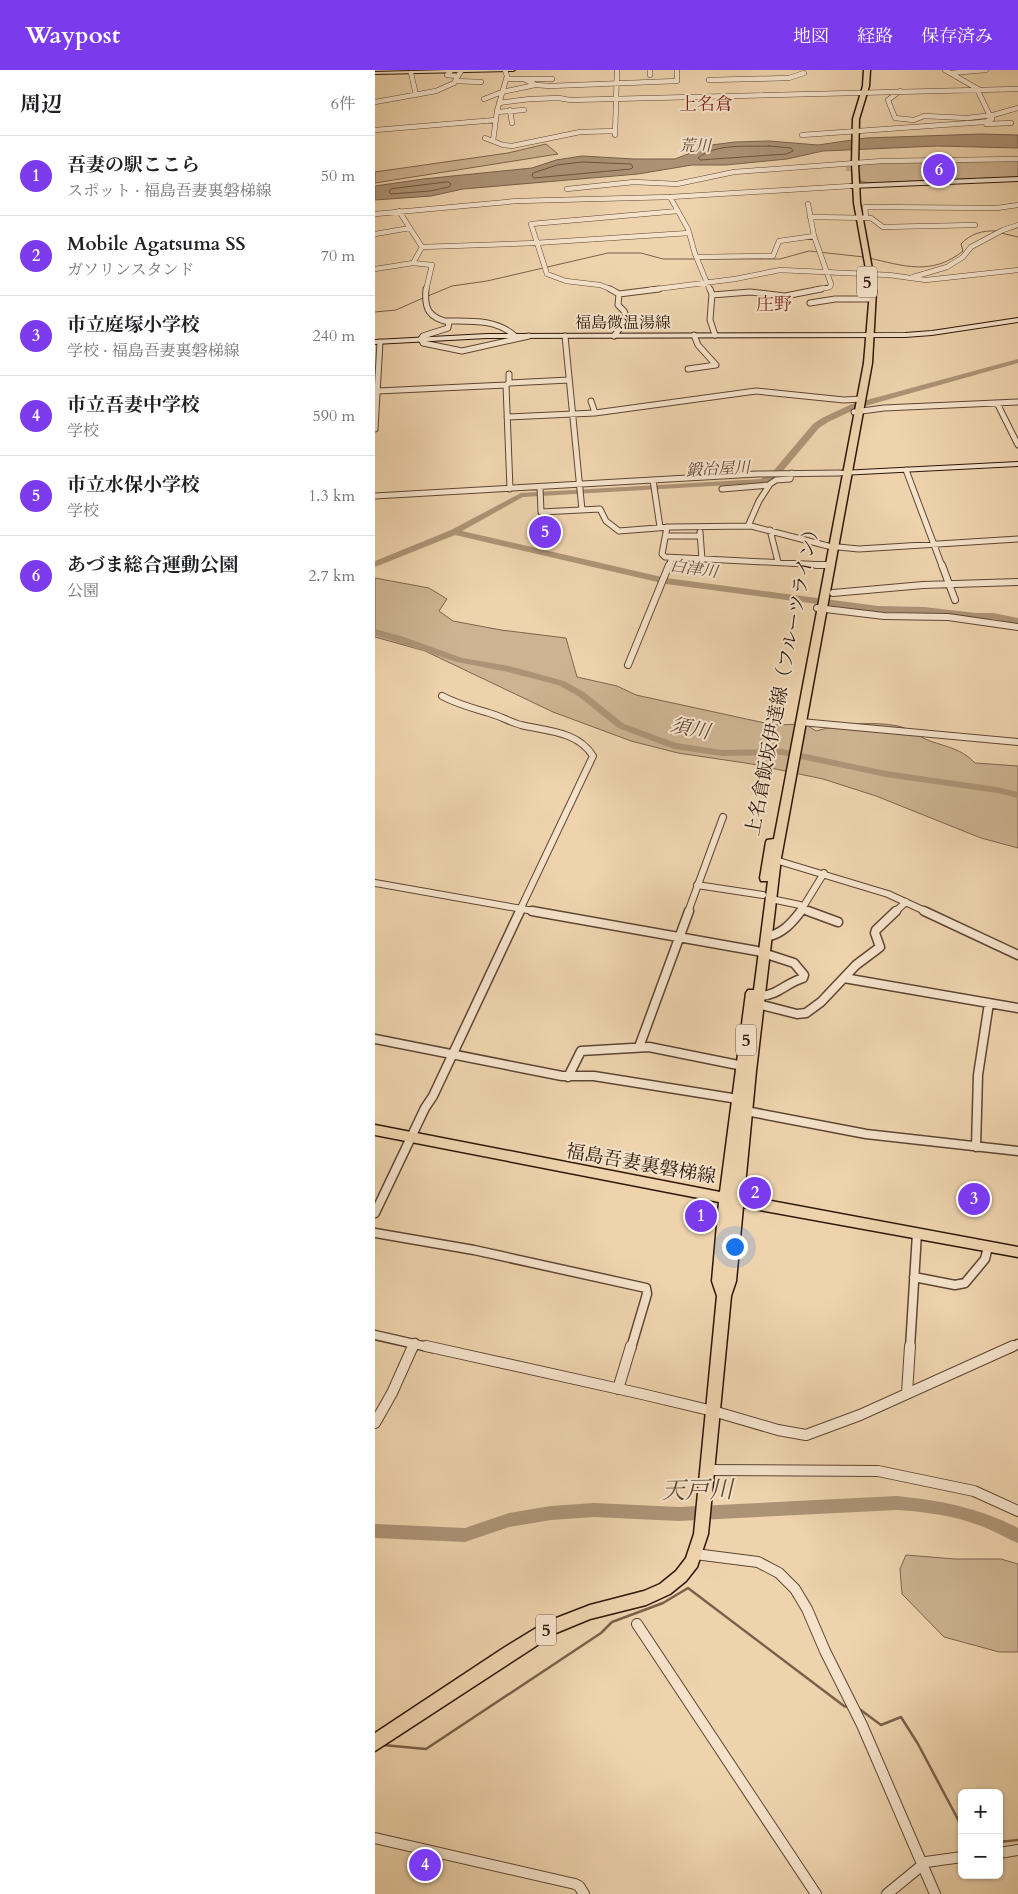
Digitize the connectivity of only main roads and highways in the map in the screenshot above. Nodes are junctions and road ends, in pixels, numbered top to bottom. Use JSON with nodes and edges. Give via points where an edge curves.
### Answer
{"nodes":[{"id":1,"x":480,"y":70,"type":"edge"},
{"id":2,"x":505,"y":70,"type":"edge"},
{"id":3,"x":513,"y":70,"type":"edge"},
{"id":4,"x":863,"y":70,"type":"edge"},
{"id":5,"x":867,"y":70,"type":"edge"},
{"id":6,"x":375,"y":73,"type":"edge"},
{"id":7,"x":863,"y":92,"type":"junction"},
{"id":8,"x":1018,"y":179,"type":"edge"},
{"id":9,"x":853,"y":186,"type":"junction"},
{"id":10,"x":868,"y":274,"type":"junction"},
{"id":11,"x":1018,"y":320,"type":"edge"},
{"id":12,"x":868,"y":335,"type":"junction"},
{"id":13,"x":378,"y":342,"type":"edge"},
{"id":14,"x":1018,"y":464,"type":"edge"},
{"id":15,"x":844,"y":473,"type":"junction"},
{"id":16,"x":832,"y":546,"type":"junction"},
{"id":17,"x":827,"y":593,"type":"junction"},
{"id":18,"x":820,"y":607,"type":"junction"},
{"id":19,"x":794,"y":742,"type":"junction"},
{"id":20,"x":767,"y":897,"type":"junction"},
{"id":21,"x":760,"y":952,"type":"junction"},
{"id":22,"x":375,"y":1130,"type":"edge"},
{"id":23,"x":732,"y":1198,"type":"junction"},
{"id":24,"x":1018,"y":1252,"type":"edge"},
{"id":25,"x":380,"y":1740,"type":"edge"}],
"edges":[{"from":1,"to":2,"type":"main road"},
{"from":1,"to":6,"type":"main road"},
{"from":2,"to":3,"type":"main road"},
{"from":4,"to":7,"type":"main road","name":"上名倉飯坂伊達線（フルーツライン）","number":"5"},
{"from":5,"to":7,"type":"main road","name":"上名倉飯坂伊達線（フルーツライン）","number":"5"},
{"from":7,"to":9,"type":"main road","name":"上名倉飯坂伊達線（フルーツライン）","number":"5","via":[[854,130]]},
{"from":8,"to":9,"type":"main road"},
{"from":9,"to":10,"type":"main road","name":"上名倉飯坂伊達線（フルーツライン）","number":"5","via":[[861,216]]},
{"from":10,"to":12,"type":"main road","name":"上名倉飯坂伊達線（フルーツライン）","number":"5"},
{"from":10,"to":12,"type":"main road","name":"上名倉飯坂伊達線（フルーツライン）","number":"5","via":[[873,291]]},
{"from":11,"to":12,"type":"main road","name":"福島微温湯線","via":[[932,333]]},
{"from":12,"to":13,"type":"main road","name":"福島微温湯線","via":[[529,336]]},
{"from":12,"to":15,"type":"main road","name":"上名倉飯坂伊達線（フルーツライン）","number":"5"},
{"from":14,"to":15,"type":"main road"},
{"from":15,"to":16,"type":"main road","name":"上名倉飯坂伊達線（フルーツライン）","number":"5"},
{"from":16,"to":17,"type":"main road","name":"上名倉飯坂伊達線（フルーツライン）","number":"5"},
{"from":16,"to":17,"type":"main road","name":"上名倉飯坂伊達線（フルーツライン）","number":"5","via":[[825,564]]},
{"from":17,"to":18,"type":"main road","name":"上名倉飯坂伊達線（フルーツライン）","number":"5"},
{"from":18,"to":19,"type":"main road","name":"上名倉飯坂伊達線（フルーツライン）","number":"5"},
{"from":18,"to":19,"type":"main road","name":"上名倉飯坂伊達線（フルーツライン）","number":"5","via":[[801,722]]},
{"from":19,"to":20,"type":"main road","name":"上名倉飯坂伊達線（フルーツライン）","number":"5"},
{"from":20,"to":21,"type":"main road","name":"上名倉飯坂伊達線（フルーツライン）","number":"5"},
{"from":20,"to":21,"type":"main road","name":"上名倉飯坂伊達線（フルーツライン）","number":"5","via":[[766,937]]},
{"from":21,"to":23,"type":"main road","name":"上名倉飯坂伊達線（フルーツライン）","number":"5","via":[[738,1100]]},
{"from":21,"to":23,"type":"main road","name":"上名倉飯坂伊達線（フルーツライン）","number":"5","via":[[759,1000]]},
{"from":22,"to":23,"type":"main road","name":"福島吾妻裏磐梯線"},
{"from":23,"to":24,"type":"main road","name":"福島吾妻裏磐梯線"},
{"from":23,"to":25,"type":"main road","name":"上名倉飯坂伊達線（フルーツライン）","number":"5","via":[[729,1281],[724,1296],[701,1534],[695,1554],[681,1576],[646,1598],[590,1612],[551,1627]]}]}
